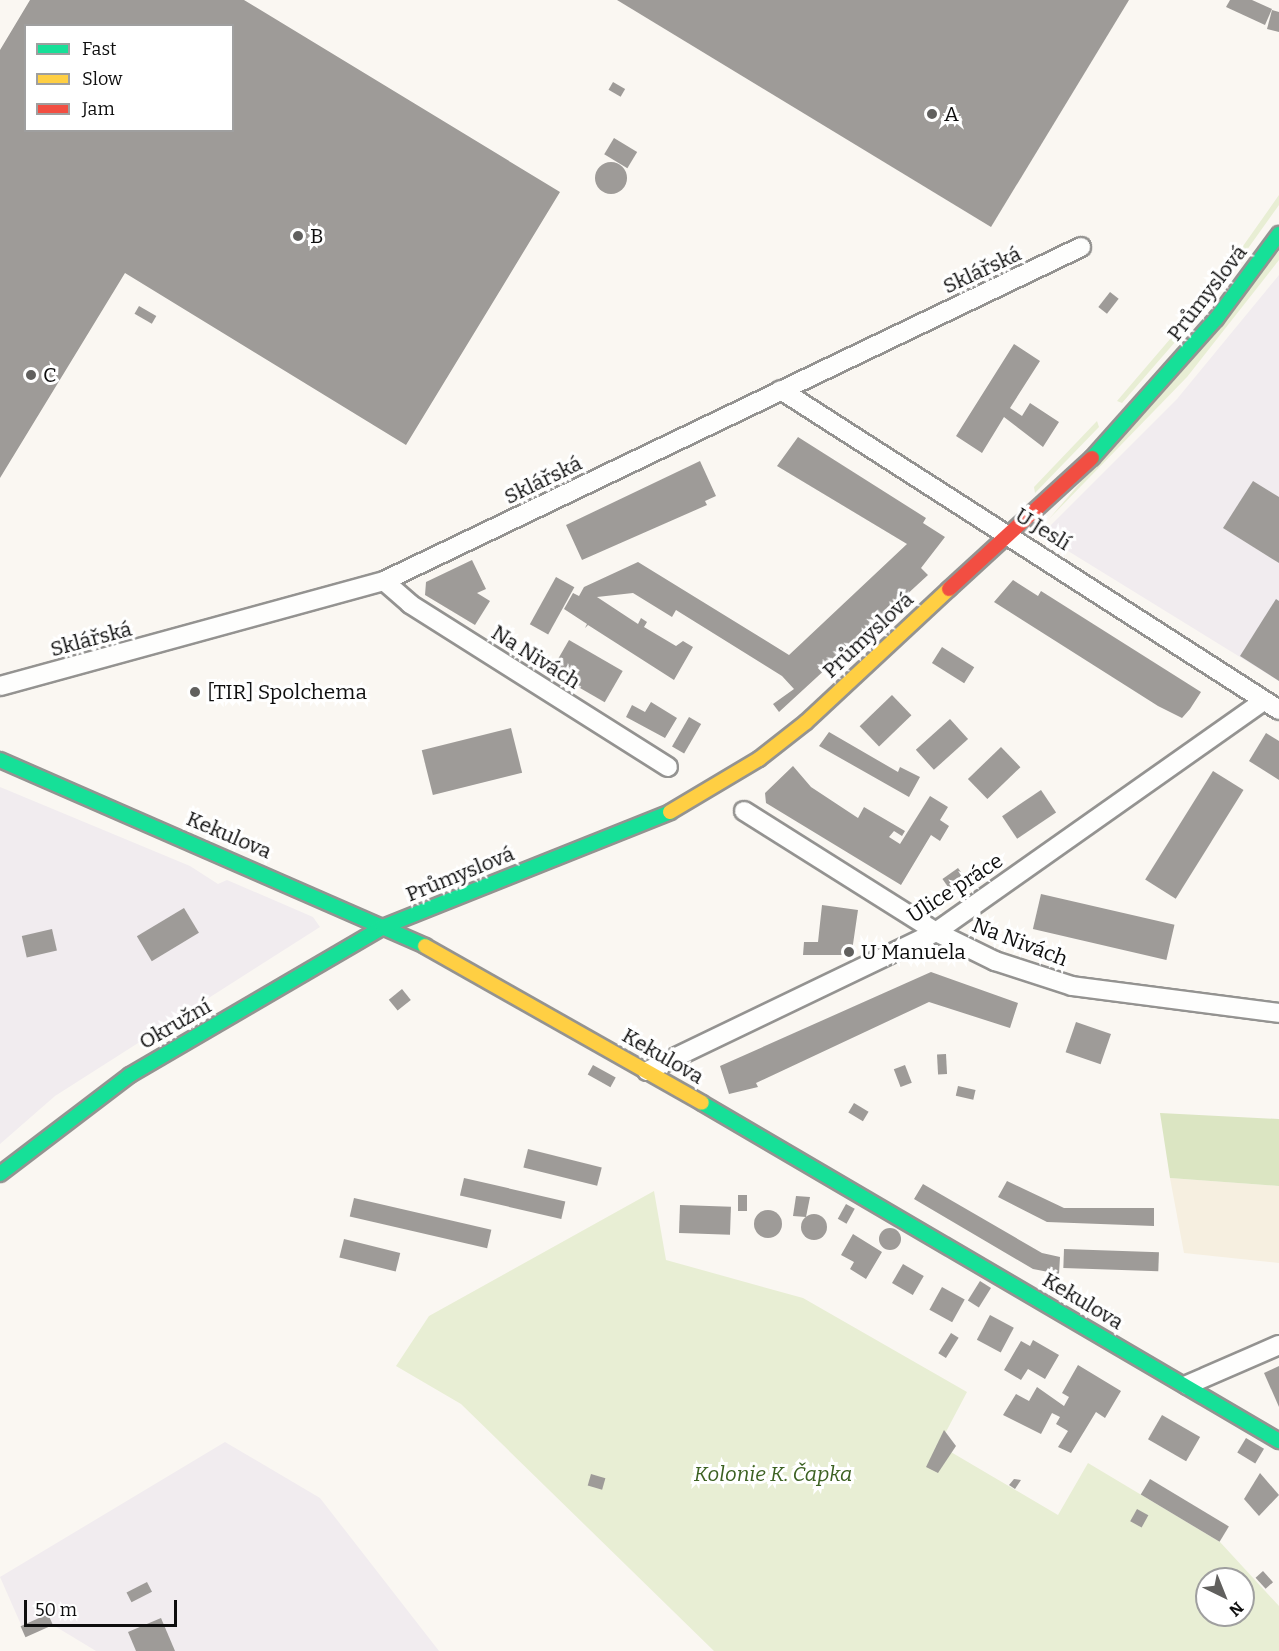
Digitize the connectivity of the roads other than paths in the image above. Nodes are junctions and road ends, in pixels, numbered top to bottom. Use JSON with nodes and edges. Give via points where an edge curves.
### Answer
{"nodes":[{"id":1,"x":1279,"y":234,"type":"edge"},
{"id":2,"x":1081,"y":247,"type":"dead end"},
{"id":3,"x":782,"y":390,"type":"junction"},
{"id":4,"x":1010,"y":533,"type":"junction"},
{"id":5,"x":384,"y":581,"type":"junction"},
{"id":6,"x":0,"y":686,"type":"edge"},
{"id":7,"x":1263,"y":701,"type":"junction"},
{"id":8,"x":1279,"y":710,"type":"edge"},
{"id":9,"x":0,"y":760,"type":"edge"},
{"id":10,"x":668,"y":767,"type":"dead end"},
{"id":11,"x":744,"y":811,"type":"dead end"},
{"id":12,"x":383,"y":927,"type":"junction"},
{"id":13,"x":936,"y":932,"type":"junction"},
{"id":14,"x":1279,"y":1013,"type":"edge"},
{"id":15,"x":647,"y":1071,"type":"junction"},
{"id":16,"x":0,"y":1174,"type":"edge"},
{"id":17,"x":1279,"y":1345,"type":"edge"},
{"id":18,"x":1187,"y":1385,"type":"junction"},
{"id":19,"x":1279,"y":1441,"type":"edge"}],
"edges":[{"from":1,"to":4,"type":"street","name":"Průmyslová","via":[[1152,394]]},
{"from":2,"to":3,"type":"street","name":"Sklářská"},
{"from":3,"to":4,"type":"street","name":"U Jeslí"},
{"from":3,"to":5,"type":"street","name":"Sklářská"},
{"from":4,"to":7,"type":"street","name":"U Jeslí"},
{"from":4,"to":12,"type":"street","name":"Průmyslová","via":[[806,722],[728,781],[644,824]]},
{"from":5,"to":6,"type":"street","name":"Sklářská"},
{"from":5,"to":10,"type":"street","name":"Na Nivách","via":[[410,604]]},
{"from":7,"to":8,"type":"street","name":"U Jeslí"},
{"from":7,"to":13,"type":"street","name":"Ulice práce"},
{"from":9,"to":12,"type":"street","name":"Kekulova"},
{"from":11,"to":13,"type":"street","name":"Na Nivách"},
{"from":12,"to":15,"type":"street","name":"Kekulova","via":[[458,960]]},
{"from":12,"to":16,"type":"street","name":"Okružní","via":[[130,1075]]},
{"from":13,"to":14,"type":"street","name":"Na Nivách","via":[[994,961],[1072,986]]},
{"from":13,"to":15,"type":"street","name":"Ulice práce"},
{"from":15,"to":18,"type":"street","name":"Kekulova"},
{"from":17,"to":18,"type":"street"},
{"from":18,"to":19,"type":"street","name":"Kekulova"}]}
